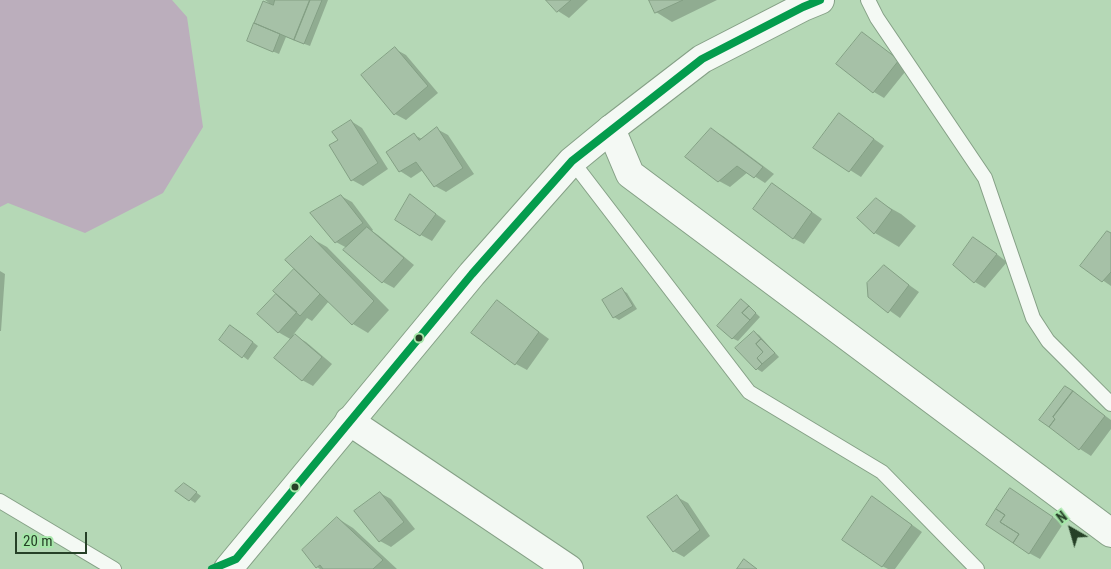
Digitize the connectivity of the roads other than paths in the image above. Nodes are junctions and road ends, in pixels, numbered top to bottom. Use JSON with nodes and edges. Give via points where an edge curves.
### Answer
{"nodes":[{"id":1,"x":868,"y":0,"type":"edge"},
{"id":2,"x":808,"y":2,"type":"edge"},
{"id":3,"x":611,"y":129,"type":"junction"},
{"id":4,"x":572,"y":161,"type":"junction"},
{"id":5,"x":1111,"y":404,"type":"edge"},
{"id":6,"x":349,"y":421,"type":"junction"},
{"id":7,"x":0,"y":501,"type":"edge"},
{"id":8,"x":1111,"y":533,"type":"edge"},
{"id":9,"x":232,"y":564,"type":"edge"},
{"id":10,"x":114,"y":569,"type":"edge"},
{"id":11,"x":569,"y":569,"type":"edge"},
{"id":12,"x":977,"y":569,"type":"edge"}],
"edges":[{"from":1,"to":5,"type":"lane","via":[[985,178],[1033,318],[1048,341]]},
{"from":2,"to":3,"type":"street","via":[[702,59]]},
{"from":3,"to":4,"type":"street"},
{"from":3,"to":8,"type":"street","via":[[630,174]]},
{"from":4,"to":6,"type":"street"},
{"from":4,"to":12,"type":"lane","via":[[749,392],[882,472]]},
{"from":6,"to":9,"type":"street"},
{"from":6,"to":11,"type":"street"},
{"from":7,"to":10,"type":"lane"}]}
